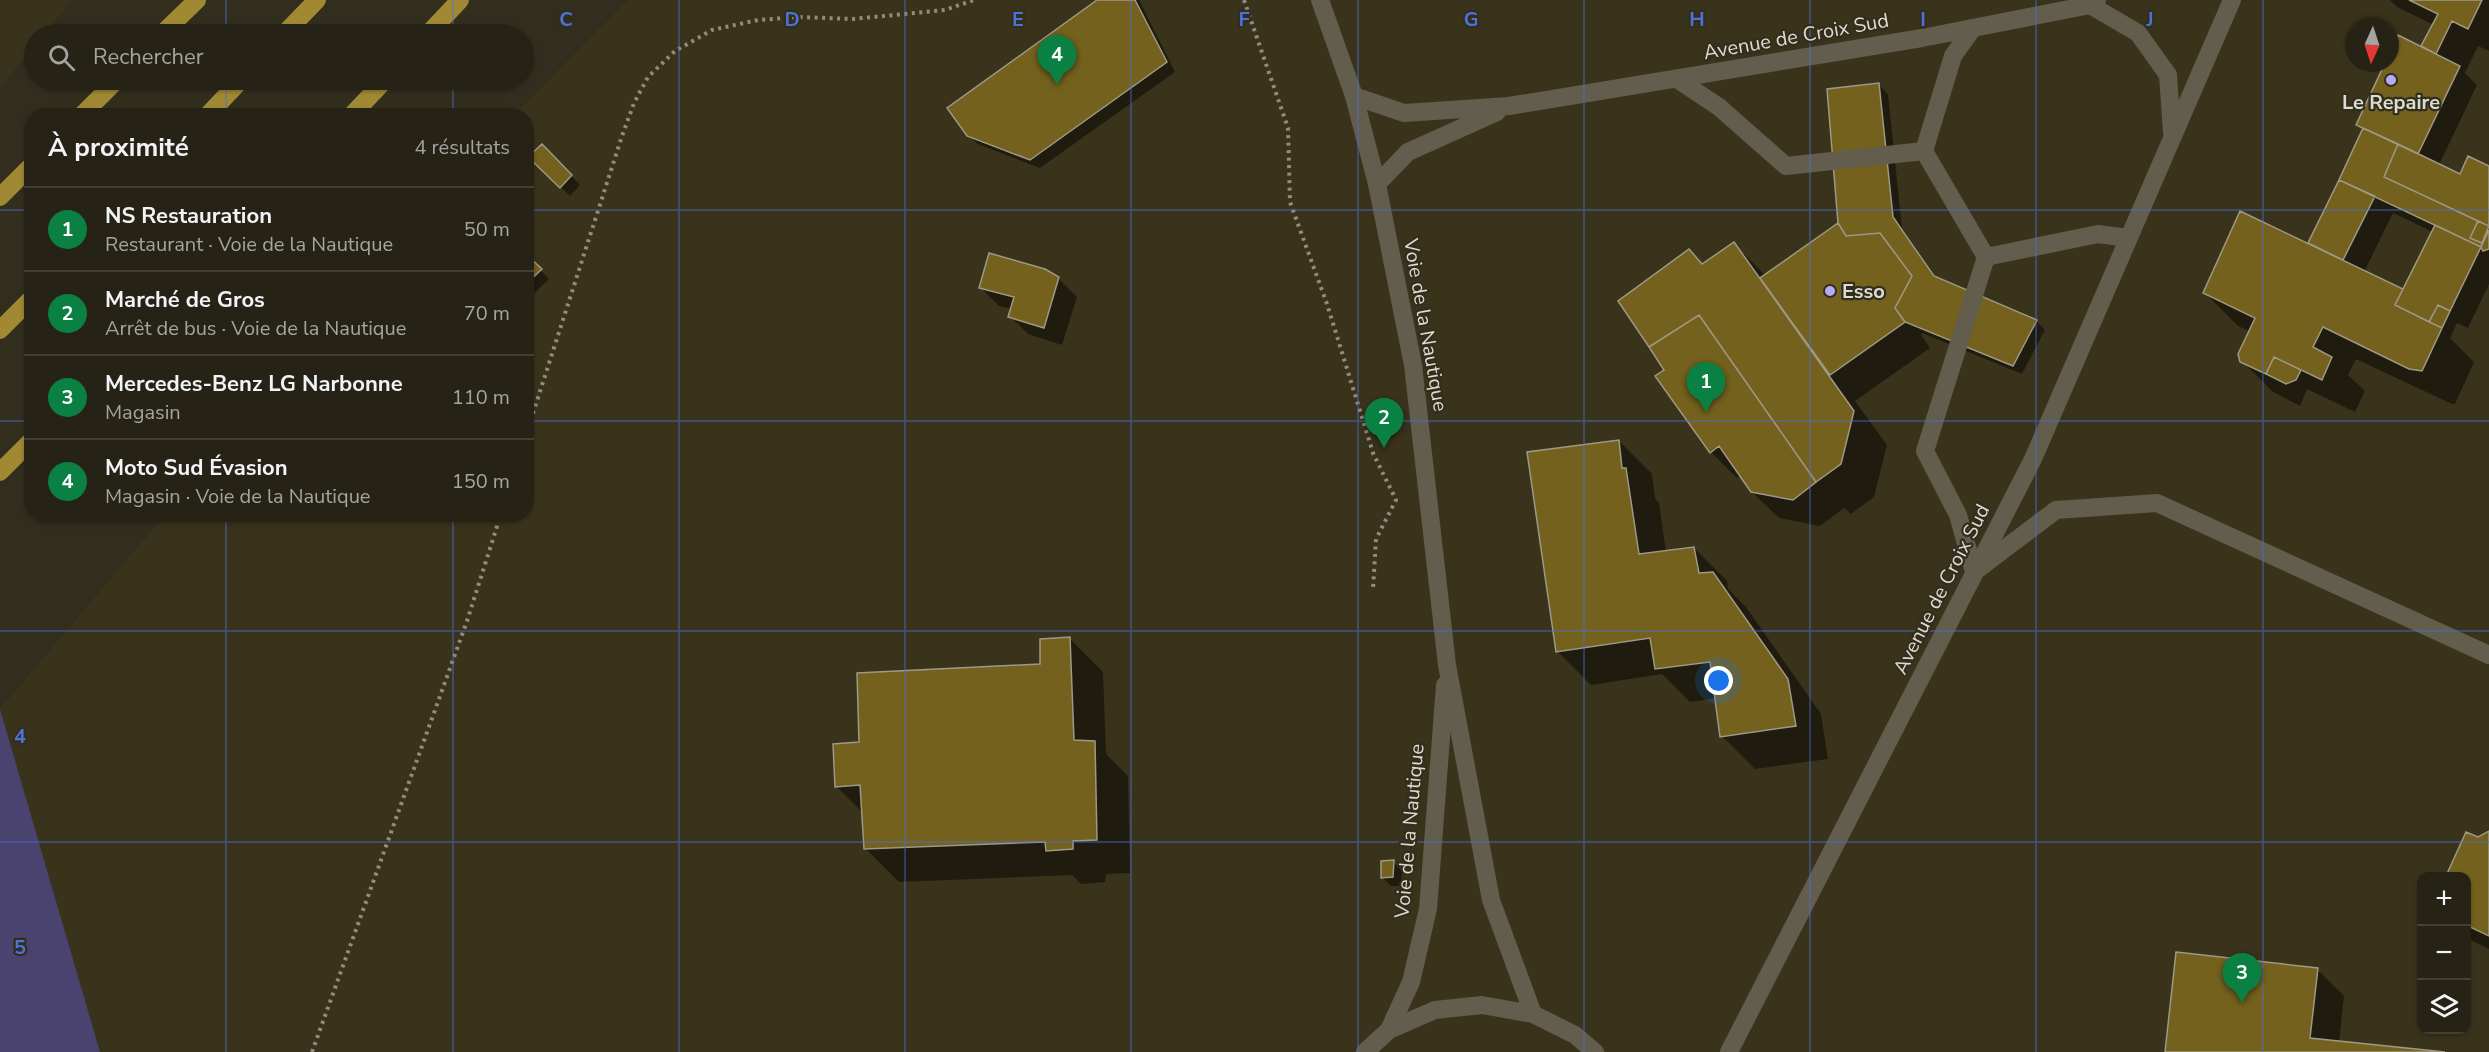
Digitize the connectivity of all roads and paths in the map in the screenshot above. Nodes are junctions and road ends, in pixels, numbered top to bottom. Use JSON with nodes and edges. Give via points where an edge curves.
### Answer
{"nodes":[{"id":1,"x":197,"y":0,"type":"edge"},
{"id":2,"x":317,"y":0,"type":"edge"},
{"id":3,"x":460,"y":0,"type":"edge"},
{"id":4,"x":974,"y":0,"type":"edge"},
{"id":5,"x":1244,"y":0,"type":"edge"},
{"id":6,"x":1320,"y":0,"type":"edge"},
{"id":7,"x":2232,"y":0,"type":"edge"},
{"id":8,"x":2094,"y":2,"type":"edge"},
{"id":9,"x":172,"y":24,"type":"edge"},
{"id":10,"x":294,"y":24,"type":"edge"},
{"id":11,"x":437,"y":24,"type":"edge"},
{"id":12,"x":1973,"y":28,"type":"junction"},
{"id":13,"x":1677,"y":79,"type":"junction"},
{"id":14,"x":107,"y":90,"type":"edge"},
{"id":15,"x":232,"y":90,"type":"edge"},
{"id":16,"x":376,"y":90,"type":"edge"},
{"id":17,"x":1354,"y":96,"type":"junction"},
{"id":18,"x":1509,"y":106,"type":"junction"},
{"id":19,"x":89,"y":108,"type":"edge"},
{"id":20,"x":215,"y":108,"type":"edge"},
{"id":21,"x":359,"y":108,"type":"edge"},
{"id":22,"x":2172,"y":136,"type":"junction"},
{"id":23,"x":1924,"y":151,"type":"junction"},
{"id":24,"x":24,"y":173,"type":"edge"},
{"id":25,"x":1377,"y":184,"type":"junction"},
{"id":26,"x":0,"y":197,"type":"edge"},
{"id":27,"x":2128,"y":238,"type":"junction"},
{"id":28,"x":1986,"y":257,"type":"junction"},
{"id":29,"x":24,"y":306,"type":"edge"},
{"id":30,"x":0,"y":330,"type":"edge"},
{"id":31,"x":534,"y":410,"type":"edge"},
{"id":32,"x":24,"y":448,"type":"edge"},
{"id":33,"x":0,"y":472,"type":"edge"},
{"id":34,"x":498,"y":522,"type":"edge"},
{"id":35,"x":1974,"y":572,"type":"junction"},
{"id":36,"x":1373,"y":589,"type":"dead end"},
{"id":37,"x":2489,"y":655,"type":"edge"},
{"id":38,"x":1447,"y":665,"type":"junction"},
{"id":39,"x":1533,"y":1014,"type":"junction"},
{"id":40,"x":1389,"y":1030,"type":"junction"},
{"id":41,"x":312,"y":1052,"type":"edge"},
{"id":42,"x":1365,"y":1052,"type":"edge"},
{"id":43,"x":1595,"y":1052,"type":"edge"},
{"id":44,"x":1729,"y":1052,"type":"edge"}],
"edges":[{"from":1,"to":9,"type":"highway"},
{"from":2,"to":10,"type":"highway"},
{"from":3,"to":11,"type":"highway"},
{"from":4,"to":31,"type":"path","via":[[945,10],[853,19],[758,20],[712,30],[675,51],[648,77],[634,103]]},
{"from":5,"to":36,"type":"path","via":[[1288,128],[1290,202],[1327,304],[1373,453],[1396,500],[1376,539]]},
{"from":6,"to":17,"type":"street","name":"Voie de la Nautique"},
{"from":7,"to":22,"type":"street","name":"Avenue de Croix Sud"},
{"from":8,"to":12,"type":"street","name":"Avenue de Croix Sud"},
{"from":8,"to":22,"type":"street","name":"Avenue de Croix Sud","via":[[2138,33],[2168,75]]},
{"from":12,"to":13,"type":"street","name":"Avenue de Croix Sud"},
{"from":12,"to":23,"type":"street","via":[[1953,56]]},
{"from":13,"to":18,"type":"street","name":"Avenue de Croix Sud"},
{"from":13,"to":23,"type":"street","via":[[1719,107],[1786,165]]},
{"from":14,"to":19,"type":"highway"},
{"from":15,"to":20,"type":"highway"},
{"from":16,"to":21,"type":"highway"},
{"from":17,"to":18,"type":"street","name":"Avenue de Croix Sud","via":[[1404,113]]},
{"from":17,"to":25,"type":"street","name":"Voie de la Nautique"},
{"from":18,"to":25,"type":"street","name":"Avenue de Croix Sud","via":[[1408,152]]},
{"from":22,"to":27,"type":"street","name":"Avenue de Croix Sud"},
{"from":23,"to":28,"type":"street"},
{"from":24,"to":26,"type":"highway"},
{"from":25,"to":38,"type":"street","name":"Voie de la Nautique","via":[[1413,364]]},
{"from":27,"to":28,"type":"street","via":[[2098,234]]},
{"from":27,"to":35,"type":"street","name":"Avenue de Croix Sud","via":[[2033,459]]},
{"from":28,"to":35,"type":"street","via":[[1925,451],[1959,515]]},
{"from":29,"to":30,"type":"highway"},
{"from":32,"to":33,"type":"highway"},
{"from":34,"to":41,"type":"path","via":[[463,632]]},
{"from":35,"to":37,"type":"street","via":[[2056,510],[2157,503]]},
{"from":35,"to":44,"type":"street","name":"Avenue de Croix Sud"},
{"from":38,"to":39,"type":"street","name":"Voie de la Nautique","via":[[1491,900]]},
{"from":38,"to":40,"type":"street","name":"Voie de la Nautique","via":[[1428,909],[1411,982]]},
{"from":39,"to":40,"type":"street","via":[[1482,1005],[1435,1010]]},
{"from":39,"to":43,"type":"street","via":[[1575,1035]]},
{"from":40,"to":42,"type":"street"}]}
